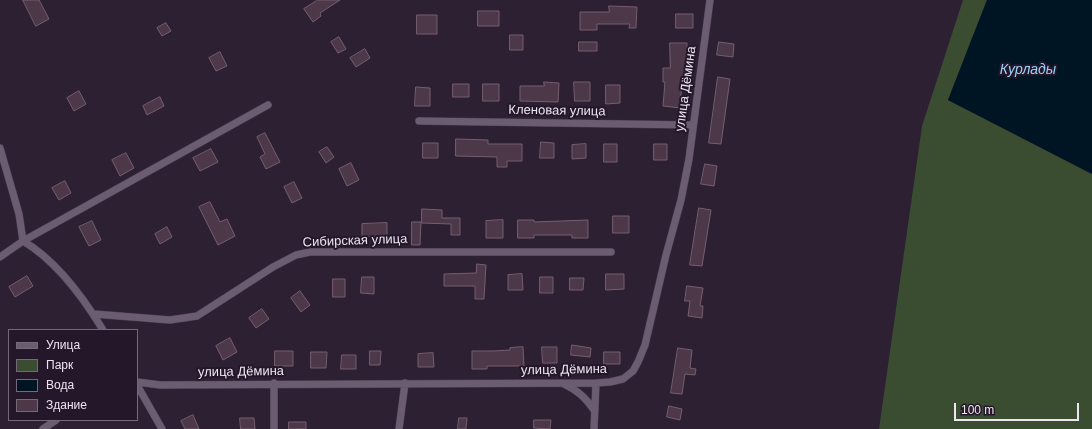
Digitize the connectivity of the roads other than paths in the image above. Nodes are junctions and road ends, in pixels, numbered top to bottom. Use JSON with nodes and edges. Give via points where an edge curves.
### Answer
{"nodes":[{"id":1,"x":710,"y":0,"type":"edge"},
{"id":2,"x":268,"y":105,"type":"dead end"},
{"id":3,"x":419,"y":121,"type":"dead end"},
{"id":4,"x":693,"y":125,"type":"junction"},
{"id":5,"x":0,"y":148,"type":"edge"},
{"id":6,"x":23,"y":241,"type":"junction"},
{"id":7,"x":610,"y":252,"type":"dead end"},
{"id":8,"x":0,"y":257,"type":"edge"},
{"id":9,"x":94,"y":314,"type":"junction"},
{"id":10,"x":102,"y":329,"type":"edge"},
{"id":11,"x":138,"y":383,"type":"edge"},
{"id":12,"x":274,"y":383,"type":"junction"},
{"id":13,"x":405,"y":383,"type":"junction"},
{"id":14,"x":562,"y":383,"type":"junction"},
{"id":15,"x":596,"y":383,"type":"junction"},
{"id":16,"x":138,"y":385,"type":"edge"},
{"id":17,"x":594,"y":410,"type":"junction"},
{"id":18,"x":55,"y":421,"type":"edge"},
{"id":19,"x":43,"y":429,"type":"edge"},
{"id":20,"x":162,"y":429,"type":"edge"},
{"id":21,"x":274,"y":429,"type":"edge"},
{"id":22,"x":399,"y":429,"type":"edge"},
{"id":23,"x":594,"y":429,"type":"edge"}],
"edges":[{"from":1,"to":4,"type":"street","name":"улица Дёмина"},
{"from":2,"to":6,"type":"street"},
{"from":3,"to":4,"type":"street","name":"Кленовая улица"},
{"from":4,"to":15,"type":"street","name":"улица Дёмина","via":[[681,200],[638,362],[633,371],[623,379]]},
{"from":5,"to":6,"type":"street","via":[[19,214]]},
{"from":6,"to":8,"type":"street"},
{"from":6,"to":9,"type":"street","via":[[55,264]]},
{"from":7,"to":9,"type":"street","name":"Сибирская улица","via":[[310,252],[296,255],[273,268],[197,316],[170,320]]},
{"from":9,"to":10,"type":"street"},
{"from":11,"to":12,"type":"street","name":"улица Дёмина"},
{"from":12,"to":13,"type":"street","name":"улица Дёмина"},
{"from":12,"to":21,"type":"street"},
{"from":13,"to":14,"type":"street","name":"улица Дёмина"},
{"from":13,"to":22,"type":"street"},
{"from":14,"to":15,"type":"street","name":"улица Дёмина"},
{"from":14,"to":17,"type":"street","via":[[577,391]]},
{"from":15,"to":17,"type":"street"},
{"from":16,"to":20,"type":"street"},
{"from":17,"to":23,"type":"street"},
{"from":18,"to":19,"type":"street"}]}
